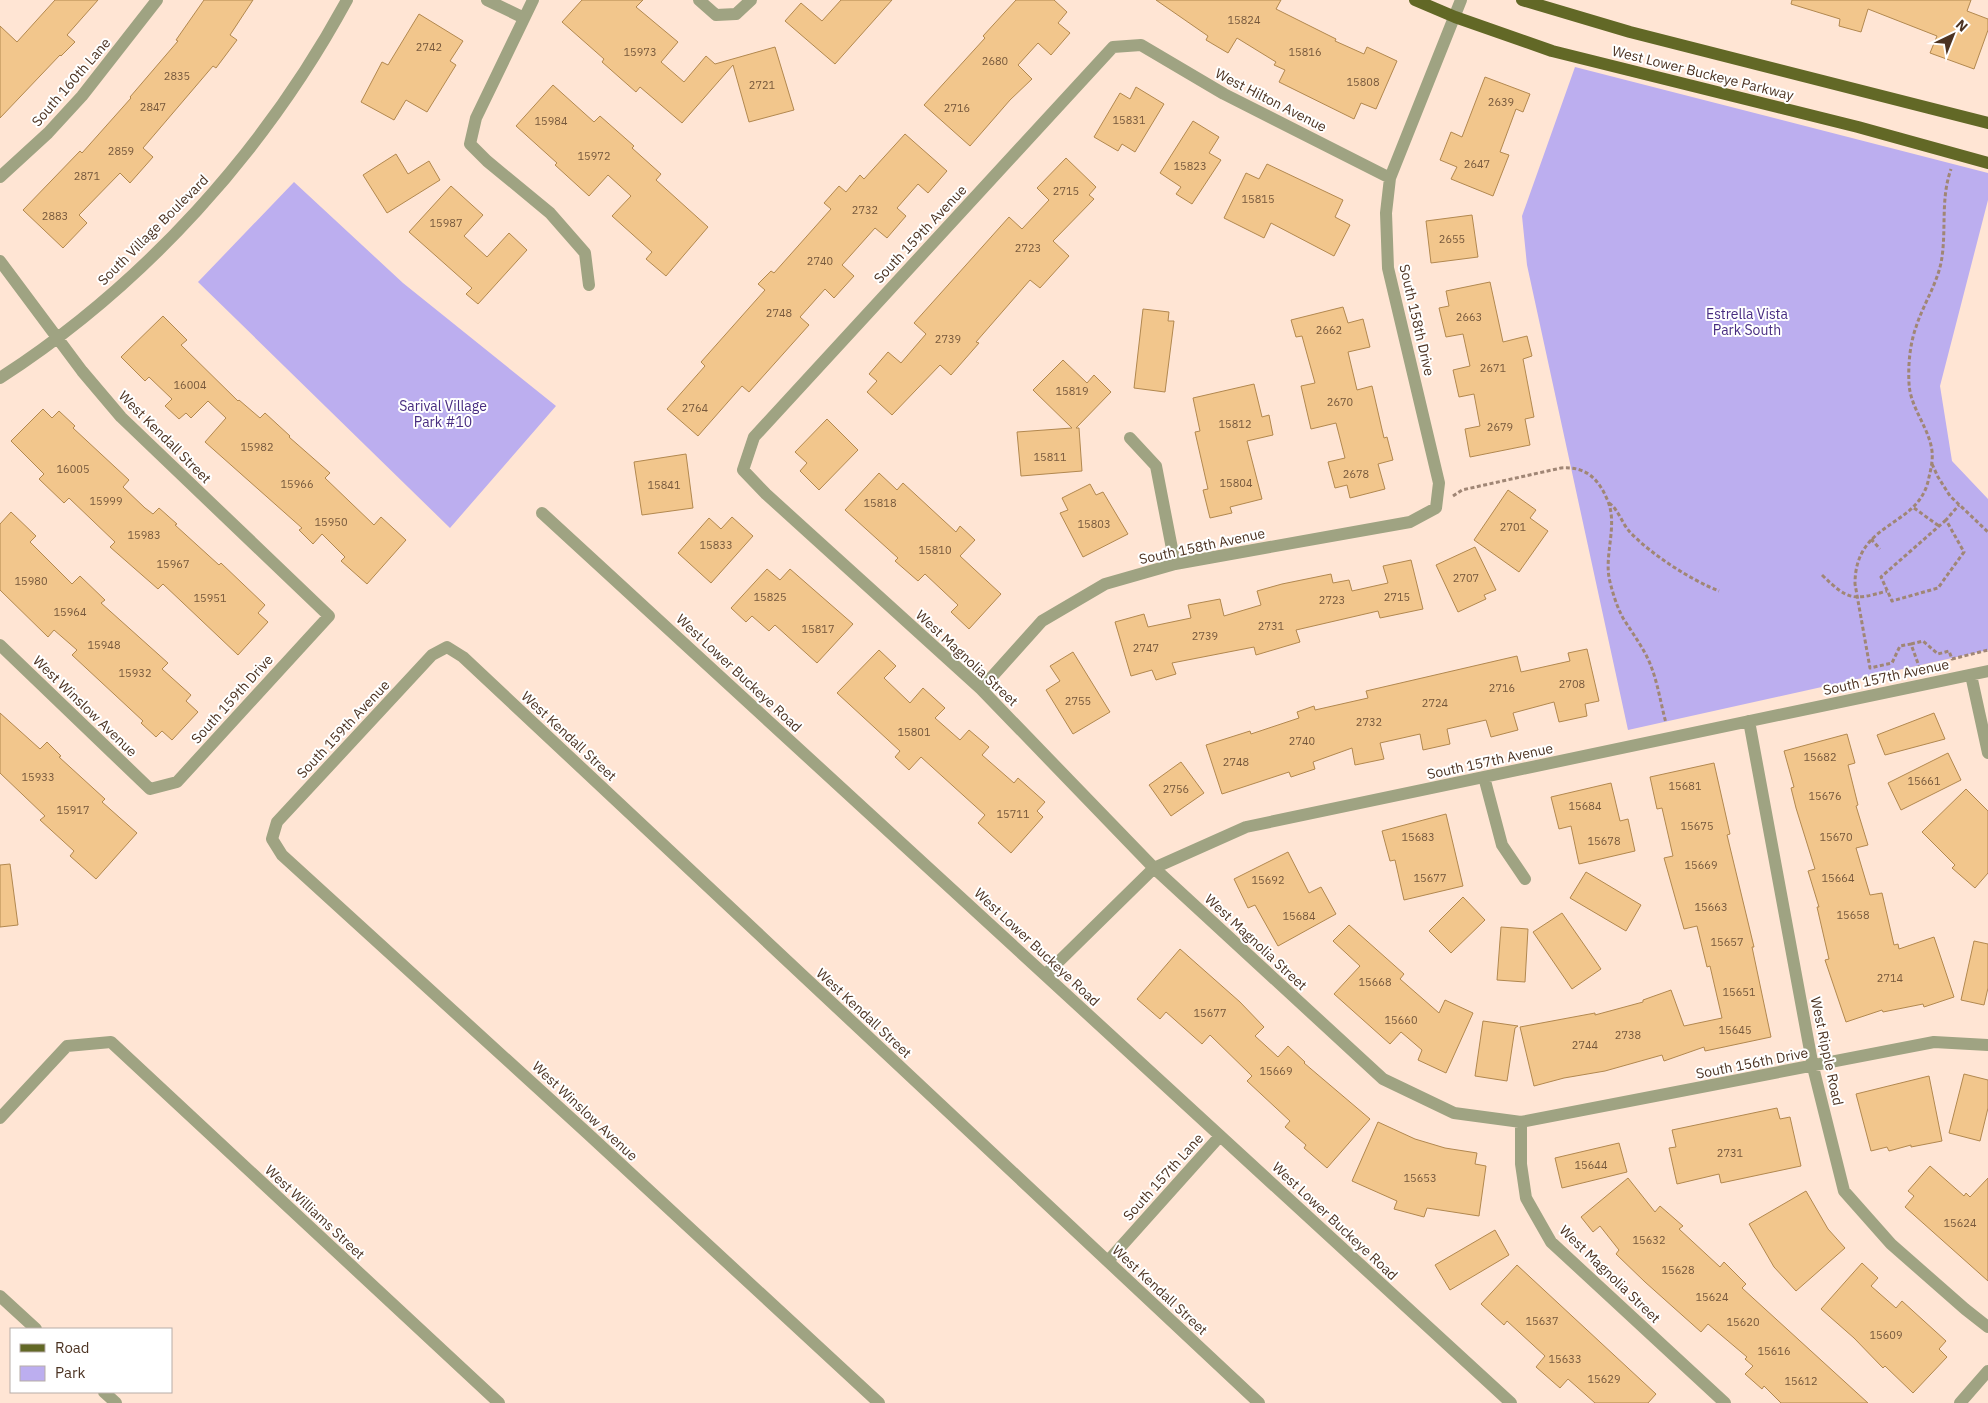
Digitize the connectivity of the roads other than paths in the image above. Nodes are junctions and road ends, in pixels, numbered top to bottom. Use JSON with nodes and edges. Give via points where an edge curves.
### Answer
{"nodes":[{"id":1,"x":158,"y":0,"type":"edge"},
{"id":2,"x":346,"y":0,"type":"edge"},
{"id":3,"x":487,"y":0,"type":"edge"},
{"id":4,"x":533,"y":0,"type":"edge"},
{"id":5,"x":700,"y":0,"type":"edge"},
{"id":6,"x":751,"y":0,"type":"edge"},
{"id":7,"x":1415,"y":0,"type":"edge"},
{"id":8,"x":1461,"y":0,"type":"edge"},
{"id":9,"x":1522,"y":0,"type":"edge"},
{"id":10,"x":1455,"y":17,"type":"junction"},
{"id":11,"x":524,"y":18,"type":"junction"},
{"id":12,"x":1141,"y":45,"type":"joint"},
{"id":13,"x":1988,"y":123,"type":"edge"},
{"id":14,"x":1988,"y":163,"type":"edge"},
{"id":15,"x":0,"y":177,"type":"edge"},
{"id":16,"x":1390,"y":178,"type":"junction"},
{"id":17,"x":0,"y":262,"type":"edge"},
{"id":18,"x":589,"y":285,"type":"dead end"},
{"id":19,"x":57,"y":338,"type":"junction"},
{"id":20,"x":0,"y":378,"type":"edge"},
{"id":21,"x":1130,"y":438,"type":"dead end"},
{"id":22,"x":743,"y":470,"type":"joint"},
{"id":23,"x":1436,"y":508,"type":"joint"},
{"id":24,"x":542,"y":513,"type":"dead end"},
{"id":25,"x":1175,"y":564,"type":"junction"},
{"id":26,"x":329,"y":616,"type":"joint"},
{"id":27,"x":0,"y":644,"type":"edge"},
{"id":28,"x":447,"y":648,"type":"joint"},
{"id":29,"x":1988,"y":671,"type":"edge"},
{"id":30,"x":1971,"y":675,"type":"junction"},
{"id":31,"x":981,"y":689,"type":"junction"},
{"id":32,"x":1749,"y":721,"type":"junction"},
{"id":33,"x":1988,"y":753,"type":"edge"},
{"id":34,"x":1484,"y":777,"type":"junction"},
{"id":35,"x":150,"y":789,"type":"joint"},
{"id":36,"x":272,"y":839,"type":"joint"},
{"id":37,"x":1154,"y":868,"type":"junction"},
{"id":38,"x":1526,"y":879,"type":"dead end"},
{"id":39,"x":1045,"y":976,"type":"junction"},
{"id":40,"x":1988,"y":1045,"type":"edge"},
{"id":41,"x":1814,"y":1067,"type":"junction"},
{"id":42,"x":0,"y":1118,"type":"edge"},
{"id":43,"x":1521,"y":1122,"type":"junction"},
{"id":44,"x":1220,"y":1136,"type":"junction"},
{"id":45,"x":1108,"y":1261,"type":"junction"},
{"id":46,"x":0,"y":1296,"type":"edge"},
{"id":47,"x":1988,"y":1327,"type":"edge"},
{"id":48,"x":35,"y":1328,"type":"edge"},
{"id":49,"x":1988,"y":1371,"type":"edge"},
{"id":50,"x":105,"y":1393,"type":"edge"},
{"id":51,"x":116,"y":1403,"type":"edge"},
{"id":52,"x":499,"y":1403,"type":"edge"},
{"id":53,"x":878,"y":1403,"type":"edge"},
{"id":54,"x":1259,"y":1403,"type":"edge"},
{"id":55,"x":1511,"y":1403,"type":"edge"},
{"id":56,"x":1726,"y":1403,"type":"edge"},
{"id":57,"x":1960,"y":1403,"type":"edge"}],
"edges":[{"from":1,"to":15,"type":"street","name":"South 160th Lane","via":[[82,96]]},
{"from":2,"to":19,"type":"street","name":"South Village Boulevard","via":[[307,68],[246,153],[211,195],[120,287]]},
{"from":3,"to":11,"type":"street"},
{"from":4,"to":11,"type":"street"},
{"from":5,"to":6,"type":"street","via":[[716,15],[736,14]]},
{"from":7,"to":10,"type":"main road","name":"West Lower Buckeye Parkway"},
{"from":8,"to":10,"type":"street","name":"South 158th Drive"},
{"from":9,"to":13,"type":"main road","name":"West Lower Buckeye Parkway","via":[[1630,32]]},
{"from":10,"to":14,"type":"main road","name":"West Lower Buckeye Parkway","via":[[1552,51],[1858,127]]},
{"from":10,"to":16,"type":"street","name":"South 158th Drive"},
{"from":11,"to":18,"type":"street","via":[[476,118],[470,144],[550,213],[585,253]]},
{"from":12,"to":16,"type":"street","name":"West Hilton Avenue","via":[[1224,94]]},
{"from":12,"to":22,"type":"street","name":"South 159th Avenue","via":[[1113,47],[754,436]]},
{"from":16,"to":23,"type":"street","name":"South 158th Drive","via":[[1386,212],[1388,268],[1439,483]]},
{"from":17,"to":19,"type":"street","name":"West Kendall Street"},
{"from":19,"to":20,"type":"street","name":"South Village Boulevard"},
{"from":19,"to":26,"type":"street","name":"West Kendall Street","via":[[121,417]]},
{"from":21,"to":25,"type":"street","via":[[1156,466]]},
{"from":22,"to":31,"type":"street","name":"West Magnolia Street"},
{"from":23,"to":25,"type":"street","name":"South 158th Avenue","via":[[1410,522]]},
{"from":24,"to":39,"type":"street","name":"West Lower Buckeye Road"},
{"from":25,"to":31,"type":"street","name":"South 158th Avenue","via":[[1105,584],[1042,621]]},
{"from":26,"to":35,"type":"street","name":"South 159th Drive","via":[[177,782]]},
{"from":27,"to":35,"type":"street","name":"West Winslow Avenue"},
{"from":28,"to":36,"type":"street","name":"South 159th Avenue","via":[[432,654],[277,822]]},
{"from":28,"to":45,"type":"street","name":"West Kendall Street","via":[[463,657]]},
{"from":29,"to":30,"type":"street","name":"South 157th Avenue"},
{"from":30,"to":32,"type":"street","name":"South 157th Avenue"},
{"from":30,"to":33,"type":"street"},
{"from":31,"to":37,"type":"street","name":"West Magnolia Street"},
{"from":32,"to":34,"type":"street","name":"South 157th Avenue"},
{"from":32,"to":41,"type":"street","name":"West Ripple Road"},
{"from":34,"to":37,"type":"street","name":"South 157th Avenue","via":[[1246,827]]},
{"from":34,"to":38,"type":"street","via":[[1502,845]]},
{"from":36,"to":53,"type":"street","name":"West Winslow Avenue","via":[[282,855]]},
{"from":37,"to":39,"type":"street","name":"South 157th Avenue"},
{"from":37,"to":43,"type":"street","name":"West Magnolia Street","via":[[1383,1079],[1454,1113]]},
{"from":39,"to":44,"type":"street","name":"West Lower Buckeye Road"},
{"from":40,"to":41,"type":"street","name":"South 156th Drive","via":[[1934,1042]]},
{"from":41,"to":43,"type":"street","name":"South 156th Drive"},
{"from":41,"to":47,"type":"street","name":"West Ripple Road","via":[[1844,1191],[1891,1244]]},
{"from":42,"to":52,"type":"street","name":"West Williams Street","via":[[68,1046],[111,1042]]},
{"from":43,"to":56,"type":"street","name":"West Magnolia Street","via":[[1521,1164],[1526,1198],[1551,1242]]},
{"from":44,"to":45,"type":"street","name":"South 157th Lane"},
{"from":44,"to":55,"type":"street","name":"West Lower Buckeye Road"},
{"from":45,"to":54,"type":"street","name":"West Kendall Street"},
{"from":46,"to":48,"type":"street"},
{"from":49,"to":57,"type":"street"},
{"from":50,"to":51,"type":"street"}]}
